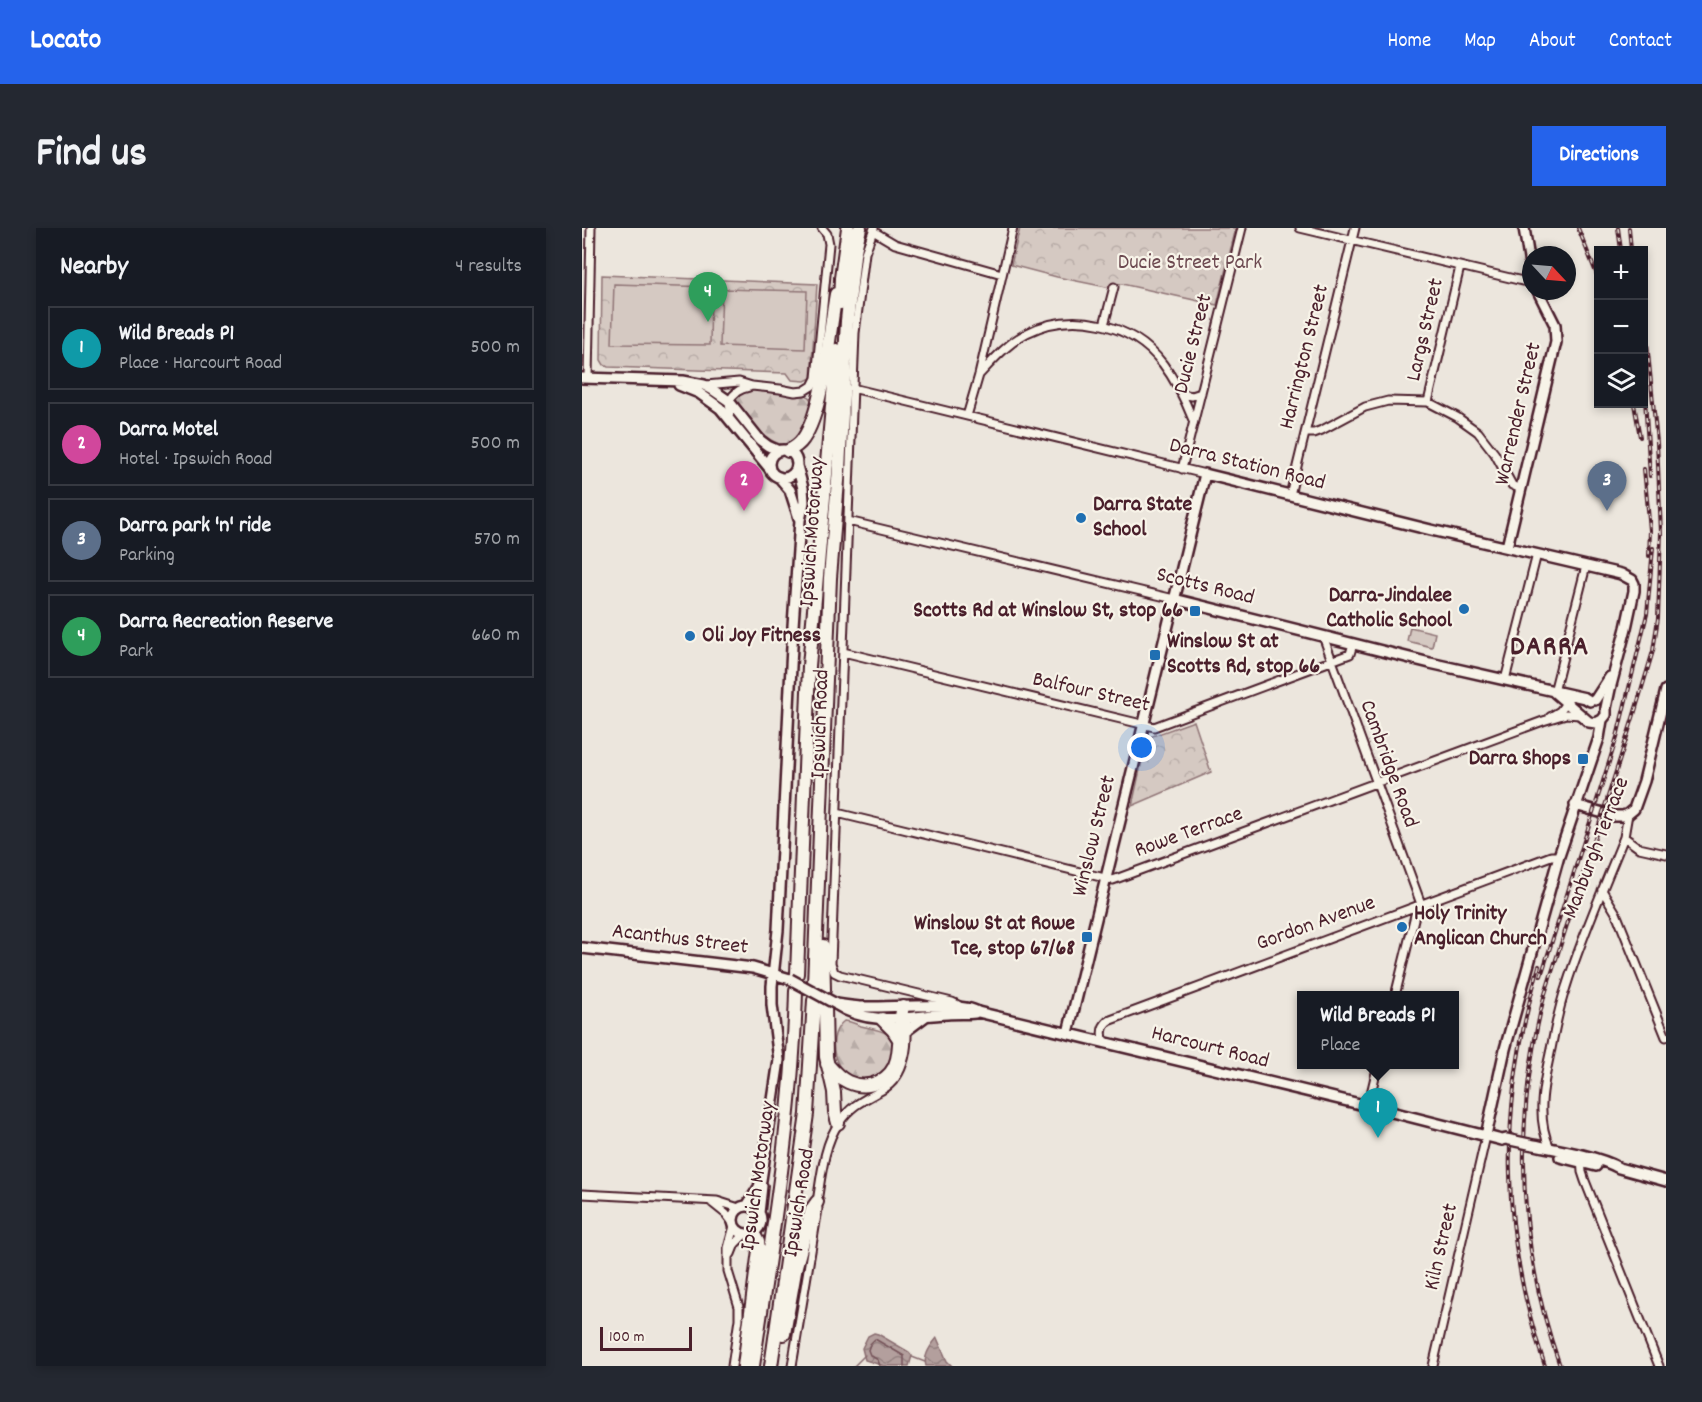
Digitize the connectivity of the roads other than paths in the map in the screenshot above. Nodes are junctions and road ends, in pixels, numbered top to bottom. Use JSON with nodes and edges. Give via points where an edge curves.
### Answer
{"nodes":[{"id":1,"x":591,"y":228,"type":"edge"},
{"id":2,"x":822,"y":228,"type":"edge"},
{"id":3,"x":848,"y":228,"type":"edge"},
{"id":4,"x":860,"y":228,"type":"edge"},
{"id":5,"x":1013,"y":228,"type":"edge"},
{"id":6,"x":1242,"y":228,"type":"edge"},
{"id":7,"x":1300,"y":228,"type":"edge"},
{"id":8,"x":1355,"y":228,"type":"edge"},
{"id":9,"x":1524,"y":228,"type":"edge"},
{"id":10,"x":874,"y":230,"type":"edge"},
{"id":11,"x":1352,"y":240,"type":"junction"},
{"id":12,"x":1527,"y":246,"type":"edge"},
{"id":13,"x":1460,"y":267,"type":"junction"},
{"id":14,"x":1002,"y":274,"type":"junction"},
{"id":15,"x":841,"y":278,"type":"junction"},
{"id":16,"x":1522,"y":281,"type":"edge"},
{"id":17,"x":1114,"y":286,"type":"dead end"},
{"id":18,"x":1542,"y":300,"type":"edge"},
{"id":19,"x":1104,"y":325,"type":"junction"},
{"id":20,"x":984,"y":348,"type":"junction"},
{"id":21,"x":999,"y":354,"type":"junction"},
{"id":22,"x":979,"y":375,"type":"junction"},
{"id":23,"x":585,"y":378,"type":"edge"},
{"id":24,"x":669,"y":381,"type":"junction"},
{"id":25,"x":704,"y":385,"type":"junction"},
{"id":26,"x":752,"y":386,"type":"junction"},
{"id":27,"x":852,"y":388,"type":"junction"},
{"id":28,"x":1201,"y":393,"type":"junction"},
{"id":29,"x":1183,"y":394,"type":"junction"},
{"id":30,"x":729,"y":401,"type":"junction"},
{"id":31,"x":1428,"y":402,"type":"junction"},
{"id":32,"x":967,"y":416,"type":"junction"},
{"id":33,"x":729,"y":417,"type":"junction"},
{"id":34,"x":1193,"y":420,"type":"junction"},
{"id":35,"x":1306,"y":433,"type":"junction"},
{"id":36,"x":784,"y":451,"type":"junction"},
{"id":37,"x":797,"y":466,"type":"junction"},
{"id":38,"x":770,"y":469,"type":"junction"},
{"id":39,"x":1182,"y":469,"type":"junction"},
{"id":40,"x":1205,"y":474,"type":"junction"},
{"id":41,"x":779,"y":477,"type":"junction"},
{"id":42,"x":1521,"y":489,"type":"junction"},
{"id":43,"x":1290,"y":495,"type":"junction"},
{"id":44,"x":800,"y":520,"type":"junction"},
{"id":45,"x":848,"y":520,"type":"junction"},
{"id":46,"x":1507,"y":547,"type":"junction"},
{"id":47,"x":1537,"y":554,"type":"junction"},
{"id":48,"x":1586,"y":566,"type":"junction"},
{"id":49,"x":1174,"y":599,"type":"junction"},
{"id":50,"x":1323,"y":636,"type":"junction"},
{"id":51,"x":1353,"y":644,"type":"junction"},
{"id":52,"x":843,"y":652,"type":"junction"},
{"id":53,"x":1331,"y":662,"type":"junction"},
{"id":54,"x":1616,"y":667,"type":"junction"},
{"id":55,"x":1505,"y":680,"type":"junction"},
{"id":56,"x":1666,"y":690,"type":"edge"},
{"id":57,"x":1554,"y":692,"type":"junction"},
{"id":58,"x":1570,"y":699,"type":"junction"},
{"id":59,"x":1593,"y":700,"type":"junction"},
{"id":60,"x":1606,"y":708,"type":"junction"},
{"id":61,"x":1583,"y":716,"type":"junction"},
{"id":62,"x":1663,"y":720,"type":"edge"},
{"id":63,"x":1543,"y":722,"type":"junction"},
{"id":64,"x":1598,"y":722,"type":"junction"},
{"id":65,"x":1142,"y":725,"type":"junction"},
{"id":66,"x":1376,"y":783,"type":"junction"},
{"id":67,"x":1575,"y":805,"type":"junction"},
{"id":68,"x":837,"y":813,"type":"junction"},
{"id":69,"x":1628,"y":814,"type":"junction"},
{"id":70,"x":1623,"y":837,"type":"junction"},
{"id":71,"x":1666,"y":854,"type":"edge"},
{"id":72,"x":1559,"y":856,"type":"junction"},
{"id":73,"x":1105,"y":878,"type":"junction"},
{"id":74,"x":1602,"y":890,"type":"junction"},
{"id":75,"x":1421,"y":904,"type":"junction"},
{"id":76,"x":582,"y":948,"type":"edge"},
{"id":77,"x":834,"y":972,"type":"joint"},
{"id":78,"x":773,"y":973,"type":"junction"},
{"id":79,"x":793,"y":977,"type":"junction"},
{"id":80,"x":819,"y":987,"type":"dead end"},
{"id":81,"x":796,"y":991,"type":"dead end"},
{"id":82,"x":1396,"y":991,"type":"edge"},
{"id":83,"x":825,"y":1004,"type":"junction"},
{"id":84,"x":961,"y":1007,"type":"junction"},
{"id":85,"x":978,"y":1012,"type":"junction"},
{"id":86,"x":903,"y":1014,"type":"junction"},
{"id":87,"x":926,"y":1016,"type":"junction"},
{"id":88,"x":882,"y":1019,"type":"junction"},
{"id":89,"x":1068,"y":1033,"type":"junction"},
{"id":90,"x":903,"y":1035,"type":"junction"},
{"id":91,"x":1666,"y":1037,"type":"edge"},
{"id":92,"x":1104,"y":1042,"type":"junction"},
{"id":93,"x":827,"y":1064,"type":"junction"},
{"id":94,"x":1377,"y":1069,"type":"edge"},
{"id":95,"x":1368,"y":1106,"type":"junction"},
{"id":96,"x":838,"y":1124,"type":"junction"},
{"id":97,"x":1543,"y":1124,"type":"junction"},
{"id":98,"x":1486,"y":1136,"type":"junction"},
{"id":99,"x":1530,"y":1146,"type":"junction"},
{"id":100,"x":1550,"y":1148,"type":"junction"},
{"id":101,"x":1581,"y":1159,"type":"junction"},
{"id":102,"x":762,"y":1180,"type":"junction"},
{"id":103,"x":1666,"y":1181,"type":"edge"},
{"id":104,"x":582,"y":1194,"type":"edge"},
{"id":105,"x":711,"y":1202,"type":"junction"},
{"id":106,"x":817,"y":1202,"type":"junction"},
{"id":107,"x":743,"y":1207,"type":"junction"},
{"id":108,"x":759,"y":1214,"type":"junction"},
{"id":109,"x":733,"y":1224,"type":"junction"},
{"id":110,"x":749,"y":1233,"type":"junction"},
{"id":111,"x":728,"y":1259,"type":"junction"},
{"id":112,"x":732,"y":1366,"type":"edge"},
{"id":113,"x":744,"y":1366,"type":"edge"},
{"id":114,"x":753,"y":1366,"type":"edge"},
{"id":115,"x":771,"y":1366,"type":"edge"},
{"id":116,"x":778,"y":1366,"type":"edge"},
{"id":117,"x":792,"y":1366,"type":"edge"},
{"id":118,"x":1433,"y":1366,"type":"edge"},
{"id":119,"x":1659,"y":1366,"type":"edge"}],
"edges":[{"from":1,"to":23,"type":"street"},
{"from":2,"to":26,"type":"street","via":[[829,243],[816,378],[804,391]]},
{"from":3,"to":15,"type":"highway","name":"Ipswich Motorway"},
{"from":4,"to":80,"type":"highway","name":"Ipswich Motorway","via":[[850,285],[830,578],[817,909],[823,918]]},
{"from":5,"to":14,"type":"street"},
{"from":6,"to":28,"type":"street","name":"Ducie Street"},
{"from":7,"to":11,"type":"street"},
{"from":8,"to":11,"type":"street","name":"Harrington Street"},
{"from":9,"to":12,"type":"street"},
{"from":10,"to":14,"type":"street","via":[[895,244]]},
{"from":10,"to":27,"type":"street","name":"Ipswich Road","via":[[865,254],[857,308]]},
{"from":11,"to":13,"type":"street"},
{"from":11,"to":35,"type":"street","name":"Harrington Street"},
{"from":13,"to":16,"type":"street"},
{"from":13,"to":31,"type":"street","name":"Largs Street"},
{"from":14,"to":20,"type":"street"},
{"from":15,"to":36,"type":"highway","via":[[815,411],[802,440]]},
{"from":15,"to":79,"type":"highway","name":"Ipswich Motorway","via":[[809,666]]},
{"from":17,"to":19,"type":"street"},
{"from":18,"to":42,"type":"street","name":"Warrender Street","via":[[1555,325],[1556,342]]},
{"from":19,"to":21,"type":"street","via":[[1066,321],[1044,326],[1026,333]]},
{"from":19,"to":29,"type":"street","via":[[1148,348]]},
{"from":20,"to":21,"type":"street"},
{"from":20,"to":22,"type":"street"},
{"from":21,"to":22,"type":"street"},
{"from":22,"to":32,"type":"street"},
{"from":23,"to":24,"type":"street"},
{"from":24,"to":25,"type":"street"},
{"from":24,"to":33,"type":"street","via":[[710,399]]},
{"from":25,"to":26,"type":"street","via":[[739,382]]},
{"from":25,"to":30,"type":"street"},
{"from":26,"to":30,"type":"street","via":[[735,393]]},
{"from":27,"to":32,"type":"street","name":"Darra Station Road"},
{"from":27,"to":45,"type":"street","name":"Ipswich Road"},
{"from":28,"to":29,"type":"street"},
{"from":28,"to":34,"type":"street","name":"Ducie Street"},
{"from":29,"to":34,"type":"street"},
{"from":30,"to":33,"type":"street"},
{"from":30,"to":36,"type":"street","via":[[760,440]]},
{"from":31,"to":35,"type":"street","via":[[1388,401],[1365,407],[1322,430]]},
{"from":31,"to":42,"type":"street","via":[[1478,432],[1512,485]]},
{"from":32,"to":39,"type":"street","name":"Darra Station Road"},
{"from":33,"to":38,"type":"street"},
{"from":34,"to":39,"type":"street","name":"Ducie Street"},
{"from":35,"to":43,"type":"street","name":"Harrington Street"},
{"from":36,"to":37,"type":"street","via":[[795,457]]},
{"from":36,"to":38,"type":"street","via":[[772,456]]},
{"from":37,"to":41,"type":"street","via":[[789,477]]},
{"from":37,"to":44,"type":"street","name":"Ipswich Road","via":[[804,502]]},
{"from":38,"to":41,"type":"street"},
{"from":39,"to":40,"type":"street","name":"Darra Station Road"},
{"from":40,"to":43,"type":"street","name":"Darra Station Road"},
{"from":40,"to":49,"type":"street","name":"Winslow Street"},
{"from":41,"to":44,"type":"street","name":"Ipswich Road","via":[[790,490]]},
{"from":42,"to":46,"type":"street","name":"Warrender Street"},
{"from":43,"to":46,"type":"street","name":"Darra Station Road"},
{"from":44,"to":78,"type":"street","name":"Ipswich Road"},
{"from":45,"to":49,"type":"street","name":"Scotts Road"},
{"from":45,"to":52,"type":"street","name":"Ipswich Road"},
{"from":46,"to":47,"type":"street","name":"Darra Station Road"},
{"from":47,"to":48,"type":"street","name":"Darra Station Road"},
{"from":47,"to":55,"type":"street"},
{"from":48,"to":54,"type":"street","name":"Darra Station Road","via":[[1621,574],[1634,584]]},
{"from":48,"to":57,"type":"street"},
{"from":49,"to":50,"type":"street","name":"Scotts Road"},
{"from":49,"to":65,"type":"street","name":"Winslow Street"},
{"from":50,"to":51,"type":"street","name":"Scotts Road"},
{"from":50,"to":53,"type":"street","name":"Cambridge Road"},
{"from":51,"to":53,"type":"street","name":"Balfour Street","via":[[1350,654]]},
{"from":51,"to":55,"type":"street","name":"Scotts Road"},
{"from":52,"to":65,"type":"street","name":"Balfour Street"},
{"from":52,"to":68,"type":"street","name":"Ipswich Road"},
{"from":53,"to":65,"type":"street","name":"Balfour Street","via":[[1161,725]]},
{"from":53,"to":66,"type":"street","name":"Cambridge Road"},
{"from":54,"to":59,"type":"street"},
{"from":54,"to":60,"type":"street"},
{"from":55,"to":57,"type":"street","name":"Scotts Road"},
{"from":56,"to":62,"type":"street","name":"Manburgh Terrace"},
{"from":57,"to":58,"type":"street","name":"Scotts Road"},
{"from":58,"to":59,"type":"street","name":"Scotts Road"},
{"from":58,"to":61,"type":"street","name":"Scotts Road"},
{"from":58,"to":63,"type":"street","name":"Rowe Terrace"},
{"from":59,"to":60,"type":"street","via":[[1602,702]]},
{"from":59,"to":61,"type":"street","via":[[1585,706]]},
{"from":60,"to":64,"type":"street","via":[[1606,715]]},
{"from":61,"to":63,"type":"street","name":"Rowe Terrace","via":[[1566,714]]},
{"from":61,"to":64,"type":"street"},
{"from":62,"to":69,"type":"street","name":"Manburgh Terrace","via":[[1640,797]]},
{"from":63,"to":66,"type":"street","name":"Rowe Terrace"},
{"from":64,"to":67,"type":"street"},
{"from":65,"to":73,"type":"street","name":"Winslow Street"},
{"from":66,"to":73,"type":"street","name":"Rowe Terrace","via":[[1113,880]]},
{"from":66,"to":75,"type":"street","name":"Cambridge Road"},
{"from":67,"to":69,"type":"street","via":[[1614,816]]},
{"from":67,"to":72,"type":"street"},
{"from":68,"to":73,"type":"street","name":"Rowe Terrace"},
{"from":68,"to":77,"type":"street","name":"Ipswich Road","via":[[830,954]]},
{"from":69,"to":70,"type":"street","name":"Manburgh Terrace"},
{"from":70,"to":71,"type":"street","via":[[1639,848]]},
{"from":70,"to":74,"type":"street","name":"Manburgh Terrace"},
{"from":72,"to":75,"type":"street","name":"Gordon Avenue"},
{"from":72,"to":98,"type":"street","via":[[1505,1049]]},
{"from":73,"to":89,"type":"street","name":"Winslow Street"},
{"from":74,"to":91,"type":"street","via":[[1616,913]]},
{"from":74,"to":97,"type":"street","name":"Manburgh Terrace","via":[[1563,997],[1544,1085]]},
{"from":75,"to":82,"type":"street"},
{"from":75,"to":92,"type":"street","name":"Gordon Avenue","via":[[1108,1021],[1102,1030]]},
{"from":76,"to":78,"type":"street","name":"Acanthus Street"},
{"from":77,"to":84,"type":"street","name":"Harcourt Road"},
{"from":78,"to":79,"type":"street","name":"Harcourt Road"},
{"from":78,"to":102,"type":"street","name":"Ipswich Road","via":[[772,1005],[779,1060]]},
{"from":79,"to":83,"type":"street","name":"Harcourt Road","bridge":true},
{"from":81,"to":114,"type":"highway","name":"Ipswich Motorway","via":[[788,1118]]},
{"from":83,"to":86,"type":"street","name":"Harcourt Road"},
{"from":83,"to":88,"type":"street","name":"Harcourt Road","via":[[865,1018]]},
{"from":83,"to":93,"type":"highway"},
{"from":83,"to":115,"type":"highway","name":"Ipswich Motorway"},
{"from":84,"to":85,"type":"street","name":"Harcourt Road"},
{"from":84,"to":86,"type":"street","name":"Harcourt Road"},
{"from":85,"to":87,"type":"street","name":"Harcourt Road"},
{"from":85,"to":89,"type":"street","name":"Harcourt Road"},
{"from":86,"to":87,"type":"street","name":"Harcourt Road"},
{"from":86,"to":88,"type":"street","name":"Harcourt Road"},
{"from":86,"to":90,"type":"highway"},
{"from":87,"to":90,"type":"street"},
{"from":88,"to":90,"type":"highway"},
{"from":89,"to":92,"type":"street","name":"Harcourt Road"},
{"from":90,"to":93,"type":"highway","via":[[895,1066],[878,1083],[846,1082]]},
{"from":90,"to":96,"type":"street","name":"Ipswich Road","via":[[905,1059],[897,1077],[884,1089],[858,1102]]},
{"from":92,"to":95,"type":"street","name":"Harcourt Road"},
{"from":93,"to":96,"type":"highway"},
{"from":94,"to":95,"type":"street"},
{"from":95,"to":98,"type":"street","name":"Harcourt Road"},
{"from":96,"to":106,"type":"street","name":"Ipswich Road","via":[[828,1147]]},
{"from":97,"to":99,"type":"street","name":"Manburgh Terrace","via":[[1539,1140]]},
{"from":97,"to":100,"type":"street","name":"Manburgh Terrace"},
{"from":98,"to":99,"type":"street","name":"Harcourt Road","bridge":true},
{"from":98,"to":118,"type":"street","name":"Kiln Street"},
{"from":99,"to":100,"type":"street"},
{"from":99,"to":101,"type":"street"},
{"from":100,"to":101,"type":"street"},
{"from":101,"to":103,"type":"street"},
{"from":101,"to":119,"type":"street","via":[[1585,1181]]},
{"from":102,"to":107,"type":"street","name":"Ipswich Road"},
{"from":102,"to":108,"type":"street","name":"Ipswich Road"},
{"from":104,"to":105,"type":"street"},
{"from":105,"to":107,"type":"street"},
{"from":105,"to":109,"type":"street"},
{"from":106,"to":116,"type":"highway","via":[[796,1266]]},
{"from":106,"to":117,"type":"street","name":"Ipswich Road"},
{"from":107,"to":108,"type":"street","via":[[754,1208]]},
{"from":107,"to":109,"type":"street","via":[[734,1214]]},
{"from":108,"to":110,"type":"street","via":[[761,1222]]},
{"from":109,"to":110,"type":"street","via":[[738,1232]]},
{"from":109,"to":111,"type":"street"},
{"from":110,"to":111,"type":"street","via":[[735,1244]]},
{"from":110,"to":113,"type":"highway","via":[[758,1242],[759,1250]]},
{"from":111,"to":112,"type":"street","via":[[739,1307]]}]}
